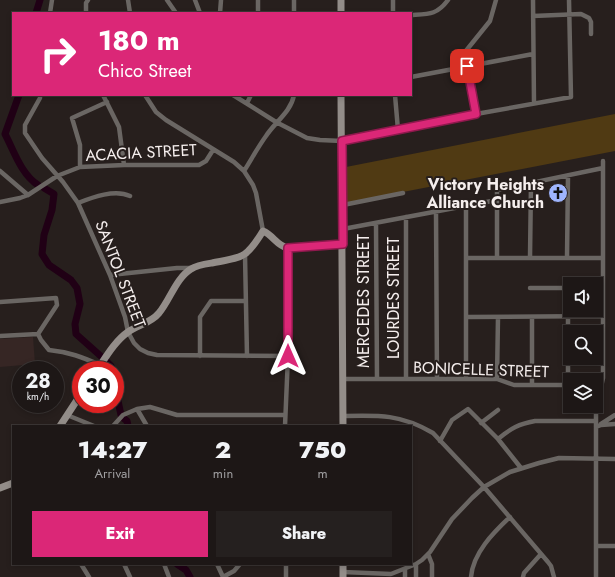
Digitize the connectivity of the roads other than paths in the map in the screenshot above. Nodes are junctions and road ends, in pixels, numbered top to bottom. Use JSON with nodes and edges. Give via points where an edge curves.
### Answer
{"nodes":[{"id":1,"x":52,"y":0,"type":"edge"},
{"id":2,"x":88,"y":0,"type":"edge"},
{"id":3,"x":128,"y":0,"type":"edge"},
{"id":4,"x":168,"y":0,"type":"edge"},
{"id":5,"x":195,"y":0,"type":"edge"},
{"id":6,"x":221,"y":0,"type":"edge"},
{"id":7,"x":258,"y":0,"type":"edge"},
{"id":8,"x":294,"y":0,"type":"edge"},
{"id":9,"x":341,"y":0,"type":"edge"},
{"id":10,"x":393,"y":0,"type":"edge"},
{"id":11,"x":448,"y":0,"type":"edge"},
{"id":12,"x":496,"y":0,"type":"edge"},
{"id":13,"x":534,"y":0,"type":"edge"},
{"id":14,"x":569,"y":0,"type":"edge"},
{"id":15,"x":50,"y":12,"type":"edge"},
{"id":16,"x":86,"y":12,"type":"edge"},
{"id":17,"x":130,"y":12,"type":"edge"},
{"id":18,"x":175,"y":12,"type":"edge"},
{"id":19,"x":200,"y":12,"type":"edge"},
{"id":20,"x":220,"y":12,"type":"edge"},
{"id":21,"x":258,"y":12,"type":"edge"},
{"id":22,"x":294,"y":12,"type":"edge"},
{"id":23,"x":341,"y":12,"type":"edge"},
{"id":24,"x":393,"y":12,"type":"edge"},
{"id":25,"x":412,"y":15,"type":"edge"},
{"id":26,"x":570,"y":15,"type":"junction"},
{"id":27,"x":533,"y":16,"type":"junction"},
{"id":28,"x":591,"y":34,"type":"dead end"},
{"id":29,"x":533,"y":54,"type":"junction"},
{"id":30,"x":464,"y":67,"type":"junction"},
{"id":31,"x":412,"y":77,"type":"edge"},
{"id":32,"x":40,"y":96,"type":"edge"},
{"id":33,"x":103,"y":96,"type":"edge"},
{"id":34,"x":146,"y":96,"type":"edge"},
{"id":35,"x":235,"y":96,"type":"edge"},
{"id":36,"x":250,"y":96,"type":"edge"},
{"id":37,"x":294,"y":96,"type":"edge"},
{"id":38,"x":342,"y":96,"type":"edge"},
{"id":39,"x":396,"y":96,"type":"edge"},
{"id":40,"x":106,"y":102,"type":"junction"},
{"id":41,"x":247,"y":103,"type":"junction"},
{"id":42,"x":534,"y":103,"type":"junction"},
{"id":43,"x":476,"y":114,"type":"junction"},
{"id":44,"x":276,"y":122,"type":"junction"},
{"id":45,"x":398,"y":130,"type":"junction"},
{"id":46,"x":342,"y":141,"type":"junction"},
{"id":47,"x":213,"y":150,"type":"junction"},
{"id":48,"x":603,"y":161,"type":"dead end"},
{"id":49,"x":124,"y":165,"type":"junction"},
{"id":50,"x":80,"y":167,"type":"junction"},
{"id":51,"x":603,"y":168,"type":"junction"},
{"id":52,"x":0,"y":171,"type":"edge"},
{"id":53,"x":244,"y":171,"type":"junction"},
{"id":54,"x":57,"y":176,"type":"junction"},
{"id":55,"x":568,"y":176,"type":"junction"},
{"id":56,"x":531,"y":183,"type":"junction"},
{"id":57,"x":403,"y":193,"type":"dead end"},
{"id":58,"x":28,"y":195,"type":"junction"},
{"id":59,"x":130,"y":196,"type":"dead end"},
{"id":60,"x":497,"y":200,"type":"junction"},
{"id":61,"x":0,"y":202,"type":"edge"},
{"id":62,"x":78,"y":203,"type":"junction"},
{"id":63,"x":343,"y":205,"type":"junction"},
{"id":64,"x":466,"y":206,"type":"junction"},
{"id":65,"x":436,"y":212,"type":"junction"},
{"id":66,"x":406,"y":218,"type":"junction"},
{"id":67,"x":376,"y":223,"type":"junction"},
{"id":68,"x":343,"y":230,"type":"junction"},
{"id":69,"x":263,"y":231,"type":"junction"},
{"id":70,"x":343,"y":244,"type":"junction"},
{"id":71,"x":288,"y":248,"type":"junction"},
{"id":72,"x":245,"y":255,"type":"junction"},
{"id":73,"x":466,"y":258,"type":"junction"},
{"id":74,"x":497,"y":258,"type":"junction"},
{"id":75,"x":530,"y":258,"type":"junction"},
{"id":76,"x":567,"y":258,"type":"junction"},
{"id":77,"x":603,"y":258,"type":"junction"},
{"id":78,"x":192,"y":268,"type":"junction"},
{"id":79,"x":110,"y":275,"type":"junction"},
{"id":80,"x":603,"y":277,"type":"edge"},
{"id":81,"x":530,"y":288,"type":"dead end"},
{"id":82,"x":563,"y":288,"type":"edge"},
{"id":83,"x":246,"y":301,"type":"junction"},
{"id":84,"x":0,"y":302,"type":"edge"},
{"id":85,"x":466,"y":317,"type":"junction"},
{"id":86,"x":498,"y":317,"type":"junction"},
{"id":87,"x":532,"y":317,"type":"junction"},
{"id":88,"x":563,"y":317,"type":"edge"},
{"id":89,"x":568,"y":317,"type":"edge"},
{"id":90,"x":603,"y":317,"type":"edge"},
{"id":91,"x":128,"y":332,"type":"junction"},
{"id":92,"x":38,"y":334,"type":"junction"},
{"id":93,"x":0,"y":336,"type":"edge"},
{"id":94,"x":200,"y":356,"type":"junction"},
{"id":95,"x":247,"y":356,"type":"junction"},
{"id":96,"x":288,"y":356,"type":"junction"},
{"id":97,"x":87,"y":361,"type":"edge"},
{"id":98,"x":104,"y":361,"type":"edge"},
{"id":99,"x":569,"y":373,"type":"edge"},
{"id":100,"x":603,"y":373,"type":"edge"},
{"id":101,"x":343,"y":378,"type":"junction"},
{"id":102,"x":377,"y":379,"type":"junction"},
{"id":103,"x":406,"y":379,"type":"junction"},
{"id":104,"x":437,"y":379,"type":"junction"},
{"id":105,"x":466,"y":379,"type":"junction"},
{"id":106,"x":497,"y":379,"type":"junction"},
{"id":107,"x":532,"y":385,"type":"junction"},
{"id":108,"x":563,"y":385,"type":"edge"},
{"id":109,"x":72,"y":408,"type":"edge"},
{"id":110,"x":137,"y":409,"type":"junction"},
{"id":111,"x":498,"y":410,"type":"dead end"},
{"id":112,"x":598,"y":413,"type":"edge"},
{"id":113,"x":67,"y":415,"type":"junction"},
{"id":114,"x":285,"y":415,"type":"junction"},
{"id":115,"x":615,"y":415,"type":"edge"},
{"id":116,"x":343,"y":416,"type":"junction"},
{"id":117,"x":481,"y":423,"type":"junction"},
{"id":118,"x":598,"y":424,"type":"junction"},
{"id":119,"x":615,"y":424,"type":"edge"},
{"id":120,"x":61,"y":425,"type":"edge"},
{"id":121,"x":92,"y":425,"type":"edge"},
{"id":122,"x":114,"y":425,"type":"edge"},
{"id":123,"x":146,"y":425,"type":"edge"},
{"id":124,"x":285,"y":425,"type":"edge"},
{"id":125,"x":343,"y":425,"type":"edge"},
{"id":126,"x":498,"y":439,"type":"junction"},
{"id":127,"x":440,"y":441,"type":"junction"},
{"id":128,"x":597,"y":459,"type":"junction"},
{"id":129,"x":615,"y":459,"type":"edge"},
{"id":130,"x":521,"y":468,"type":"junction"},
{"id":131,"x":12,"y":483,"type":"edge"},
{"id":132,"x":484,"y":487,"type":"junction"},
{"id":133,"x":0,"y":488,"type":"edge"},
{"id":134,"x":510,"y":517,"type":"junction"},
{"id":135,"x":596,"y":546,"type":"junction"},
{"id":136,"x":615,"y":546,"type":"edge"},
{"id":137,"x":428,"y":554,"type":"junction"},
{"id":138,"x":541,"y":554,"type":"junction"},
{"id":139,"x":416,"y":564,"type":"junction"},
{"id":140,"x":82,"y":565,"type":"edge"},
{"id":141,"x":124,"y":565,"type":"edge"},
{"id":142,"x":164,"y":565,"type":"edge"},
{"id":143,"x":217,"y":565,"type":"edge"},
{"id":144,"x":239,"y":565,"type":"edge"},
{"id":145,"x":286,"y":565,"type":"edge"},
{"id":146,"x":405,"y":569,"type":"junction"},
{"id":147,"x":343,"y":575,"type":"edge"},
{"id":148,"x":391,"y":575,"type":"edge"},
{"id":149,"x":89,"y":577,"type":"edge"},
{"id":150,"x":130,"y":577,"type":"edge"},
{"id":151,"x":169,"y":577,"type":"edge"},
{"id":152,"x":223,"y":577,"type":"edge"},
{"id":153,"x":286,"y":577,"type":"edge"},
{"id":154,"x":405,"y":577,"type":"edge"},
{"id":155,"x":416,"y":577,"type":"edge"},
{"id":156,"x":432,"y":577,"type":"edge"},
{"id":157,"x":471,"y":577,"type":"edge"},
{"id":158,"x":523,"y":577,"type":"edge"},
{"id":159,"x":554,"y":577,"type":"edge"},
{"id":160,"x":596,"y":577,"type":"edge"}],
"edges":[{"from":1,"to":15,"type":"street"},
{"from":2,"to":16,"type":"street"},
{"from":3,"to":17,"type":"street"},
{"from":4,"to":18,"type":"street"},
{"from":5,"to":19,"type":"street"},
{"from":6,"to":20,"type":"street"},
{"from":7,"to":21,"type":"street"},
{"from":8,"to":22,"type":"street"},
{"from":9,"to":23,"type":"street"},
{"from":10,"to":24,"type":"street"},
{"from":11,"to":25,"type":"street","via":[[442,9],[436,12]]},
{"from":12,"to":30,"type":"street","via":[[490,21],[465,52]]},
{"from":13,"to":27,"type":"street"},
{"from":14,"to":26,"type":"street"},
{"from":26,"to":27,"type":"street"},
{"from":26,"to":28,"type":"street","via":[[581,14],[589,18],[592,24]]},
{"from":26,"to":42,"type":"street","via":[[571,97]]},
{"from":27,"to":29,"type":"street"},
{"from":29,"to":30,"type":"street"},
{"from":29,"to":42,"type":"street"},
{"from":30,"to":31,"type":"street"},
{"from":30,"to":43,"type":"street"},
{"from":32,"to":54,"type":"street","name":"SANTOL STREET","via":[[25,124],[25,134]]},
{"from":33,"to":40,"type":"street"},
{"from":34,"to":47,"type":"street","via":[[156,112]]},
{"from":35,"to":41,"type":"street"},
{"from":36,"to":41,"type":"street"},
{"from":37,"to":44,"type":"street","via":[[288,110]]},
{"from":38,"to":46,"type":"street"},
{"from":39,"to":45,"type":"street"},
{"from":40,"to":49,"type":"street","via":[[119,127]]},
{"from":40,"to":50,"type":"street","via":[[72,118],[80,145]]},
{"from":41,"to":44,"type":"street"},
{"from":42,"to":43,"type":"street"},
{"from":43,"to":45,"type":"street"},
{"from":44,"to":46,"type":"street","via":[[307,138]]},
{"from":44,"to":53,"type":"street"},
{"from":45,"to":46,"type":"street"},
{"from":46,"to":63,"type":"street"},
{"from":47,"to":49,"type":"street","name":"ACACIA STREET","via":[[206,162],[199,165]]},
{"from":47,"to":53,"type":"street"},
{"from":48,"to":51,"type":"street"},
{"from":49,"to":50,"type":"street","name":"ACACIA STREET"},
{"from":50,"to":54,"type":"street","name":"ACACIA STREET"},
{"from":51,"to":55,"type":"street"},
{"from":51,"to":77,"type":"street"},
{"from":52,"to":58,"type":"street"},
{"from":53,"to":69,"type":"street","via":[[256,193]]},
{"from":54,"to":58,"type":"street","name":"ACACIA STREET"},
{"from":54,"to":62,"type":"street","name":"SANTOL STREET"},
{"from":55,"to":56,"type":"street"},
{"from":55,"to":76,"type":"street"},
{"from":56,"to":60,"type":"street","via":[[497,190]]},
{"from":56,"to":75,"type":"street"},
{"from":57,"to":63,"type":"street"},
{"from":58,"to":61,"type":"street","name":"ACACIA STREET"},
{"from":59,"to":62,"type":"street","via":[[110,194]]},
{"from":60,"to":64,"type":"street"},
{"from":60,"to":74,"type":"street"},
{"from":62,"to":79,"type":"street","name":"SANTOL STREET"},
{"from":63,"to":68,"type":"street"},
{"from":64,"to":65,"type":"street"},
{"from":64,"to":73,"type":"street"},
{"from":65,"to":66,"type":"street"},
{"from":65,"to":104,"type":"street"},
{"from":66,"to":67,"type":"street"},
{"from":66,"to":103,"type":"street","name":"LOURDES STREET"},
{"from":67,"to":68,"type":"street"},
{"from":67,"to":102,"type":"street","name":"MERCEDES STREET"},
{"from":68,"to":70,"type":"street"},
{"from":69,"to":71,"type":"street"},
{"from":69,"to":72,"type":"street"},
{"from":70,"to":71,"type":"street"},
{"from":70,"to":101,"type":"street"},
{"from":71,"to":96,"type":"street"},
{"from":72,"to":78,"type":"street"},
{"from":72,"to":83,"type":"street"},
{"from":73,"to":74,"type":"street"},
{"from":73,"to":85,"type":"street"},
{"from":74,"to":75,"type":"street"},
{"from":75,"to":76,"type":"street"},
{"from":76,"to":77,"type":"street"},
{"from":77,"to":80,"type":"street"},
{"from":78,"to":79,"type":"street"},
{"from":78,"to":91,"type":"street","via":[[182,277],[156,317]]},
{"from":79,"to":91,"type":"street","name":"SANTOL STREET"},
{"from":81,"to":82,"type":"street"},
{"from":83,"to":94,"type":"street","via":[[211,301],[200,317]]},
{"from":83,"to":95,"type":"street"},
{"from":84,"to":92,"type":"street","via":[[56,298],[57,305]]},
{"from":85,"to":86,"type":"street"},
{"from":85,"to":105,"type":"street"},
{"from":86,"to":87,"type":"street"},
{"from":86,"to":106,"type":"street"},
{"from":87,"to":88,"type":"street"},
{"from":87,"to":107,"type":"street"},
{"from":89,"to":99,"type":"street"},
{"from":90,"to":100,"type":"street"},
{"from":91,"to":94,"type":"street","name":"SANTOL STREET","via":[[134,343],[148,353]]},
{"from":91,"to":98,"type":"street"},
{"from":92,"to":93,"type":"street"},
{"from":92,"to":97,"type":"street","via":[[49,350],[75,354]]},
{"from":94,"to":95,"type":"street","name":"SANTOL STREET"},
{"from":95,"to":96,"type":"street","name":"SANTOL STREET"},
{"from":96,"to":114,"type":"street"},
{"from":101,"to":102,"type":"street","name":"BONICELLE STREET"},
{"from":101,"to":116,"type":"street"},
{"from":102,"to":103,"type":"street","name":"BONICELLE STREET"},
{"from":103,"to":104,"type":"street","name":"BONICELLE STREET"},
{"from":104,"to":105,"type":"street","name":"BONICELLE STREET"},
{"from":105,"to":106,"type":"street","name":"BONICELLE STREET"},
{"from":106,"to":107,"type":"street","name":"BONICELLE STREET","via":[[514,385]]},
{"from":107,"to":108,"type":"street","name":"BONICELLE STREET"},
{"from":109,"to":113,"type":"street"},
{"from":110,"to":114,"type":"street","via":[[150,407],[177,416]]},
{"from":110,"to":122,"type":"street","via":[[123,415]]},
{"from":110,"to":123,"type":"street"},
{"from":111,"to":117,"type":"street"},
{"from":112,"to":118,"type":"street"},
{"from":113,"to":120,"type":"street"},
{"from":113,"to":121,"type":"street"},
{"from":114,"to":124,"type":"street"},
{"from":115,"to":118,"type":"street"},
{"from":116,"to":125,"type":"street"},
{"from":116,"to":127,"type":"street","via":[[397,418],[425,428]]},
{"from":117,"to":126,"type":"street"},
{"from":117,"to":127,"type":"street","via":[[468,409],[452,420]]},
{"from":118,"to":119,"type":"street"},
{"from":118,"to":126,"type":"street","via":[[528,422],[513,427]]},
{"from":118,"to":128,"type":"street"},
{"from":126,"to":130,"type":"street"},
{"from":127,"to":132,"type":"street"},
{"from":128,"to":129,"type":"street"},
{"from":128,"to":130,"type":"street","via":[[560,458]]},
{"from":128,"to":135,"type":"street"},
{"from":130,"to":132,"type":"street"},
{"from":131,"to":133,"type":"street"},
{"from":132,"to":134,"type":"street"},
{"from":132,"to":137,"type":"street","via":[[452,519]]},
{"from":134,"to":138,"type":"street"},
{"from":134,"to":157,"type":"street","via":[[486,542],[473,565]]},
{"from":135,"to":136,"type":"street"},
{"from":135,"to":160,"type":"street"},
{"from":137,"to":139,"type":"street"},
{"from":137,"to":156,"type":"street","via":[[432,564]]},
{"from":138,"to":158,"type":"street"},
{"from":138,"to":159,"type":"street","via":[[551,566]]},
{"from":139,"to":146,"type":"street"},
{"from":139,"to":155,"type":"street"},
{"from":140,"to":149,"type":"street"},
{"from":141,"to":150,"type":"street"},
{"from":142,"to":151,"type":"street"},
{"from":143,"to":152,"type":"street"},
{"from":144,"to":152,"type":"street"},
{"from":145,"to":153,"type":"street"},
{"from":146,"to":148,"type":"street"},
{"from":146,"to":154,"type":"street"},
{"from":147,"to":148,"type":"street"}]}
